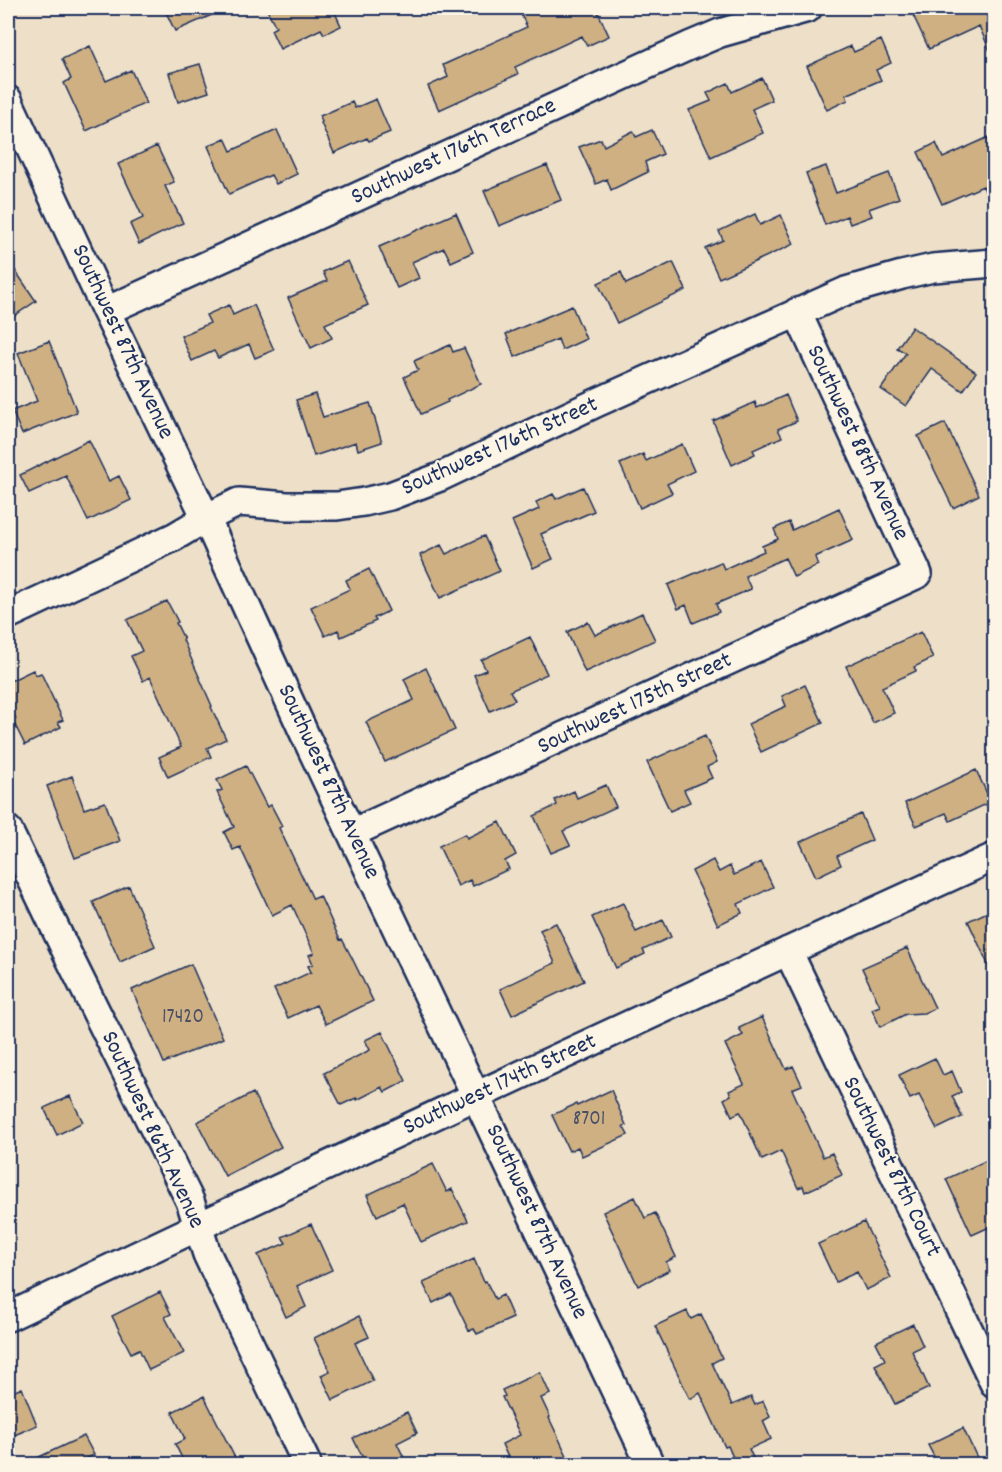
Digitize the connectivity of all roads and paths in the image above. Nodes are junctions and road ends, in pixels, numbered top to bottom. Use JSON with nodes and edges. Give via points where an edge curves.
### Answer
{"nodes":[{"id":1,"x":808,"y":8,"type":"edge"},
{"id":2,"x":8,"y":100,"type":"edge"},
{"id":3,"x":994,"y":263,"type":"edge"},
{"id":4,"x":106,"y":311,"type":"junction"},
{"id":5,"x":797,"y":312,"type":"junction"},
{"id":6,"x":206,"y":518,"type":"junction"},
{"id":7,"x":918,"y":574,"type":"joint"},
{"id":8,"x":8,"y":615,"type":"edge"},
{"id":9,"x":8,"y":830,"type":"edge"},
{"id":10,"x":352,"y":833,"type":"junction"},
{"id":11,"x":994,"y":857,"type":"edge"},
{"id":12,"x":788,"y":951,"type":"junction"},
{"id":13,"x":477,"y":1097,"type":"junction"},
{"id":14,"x":199,"y":1226,"type":"junction"},
{"id":15,"x":8,"y":1317,"type":"edge"},
{"id":16,"x":994,"y":1383,"type":"edge"},
{"id":17,"x":307,"y":1464,"type":"edge"},
{"id":18,"x":650,"y":1464,"type":"edge"}],
"edges":[{"from":1,"to":4,"type":"street","name":"Southwest 176th Terrace","via":[[688,46]]},
{"from":2,"to":4,"type":"street","name":"Southwest 87th Avenue"},
{"from":3,"to":5,"type":"street","name":"Southwest 176th Street","via":[[902,274],[846,291]]},
{"from":4,"to":6,"type":"street","name":"Southwest 87th Avenue"},
{"from":5,"to":6,"type":"street","name":"Southwest 176th Street","via":[[397,494],[337,506],[239,502]]},
{"from":5,"to":7,"type":"street","name":"Southwest 88th Avenue"},
{"from":6,"to":8,"type":"street","name":"Southwest 176th Street"},
{"from":6,"to":10,"type":"street","name":"Southwest 87th Avenue"},
{"from":7,"to":10,"type":"street","name":"Southwest 175th Street"},
{"from":9,"to":14,"type":"street","name":"Southwest 86th Avenue","via":[[190,1200]]},
{"from":10,"to":13,"type":"street","name":"Southwest 87th Avenue"},
{"from":11,"to":12,"type":"street","name":"Southwest 174th Street"},
{"from":12,"to":13,"type":"street","name":"Southwest 174th Street"},
{"from":12,"to":16,"type":"street","name":"Southwest 87th Court"},
{"from":13,"to":14,"type":"street","name":"Southwest 174th Street"},
{"from":13,"to":18,"type":"street","name":"Southwest 87th Avenue"},
{"from":14,"to":15,"type":"street","name":"Southwest 174th Street"},
{"from":14,"to":17,"type":"street","name":"Southwest 86th Avenue","via":[[207,1254]]}]}
